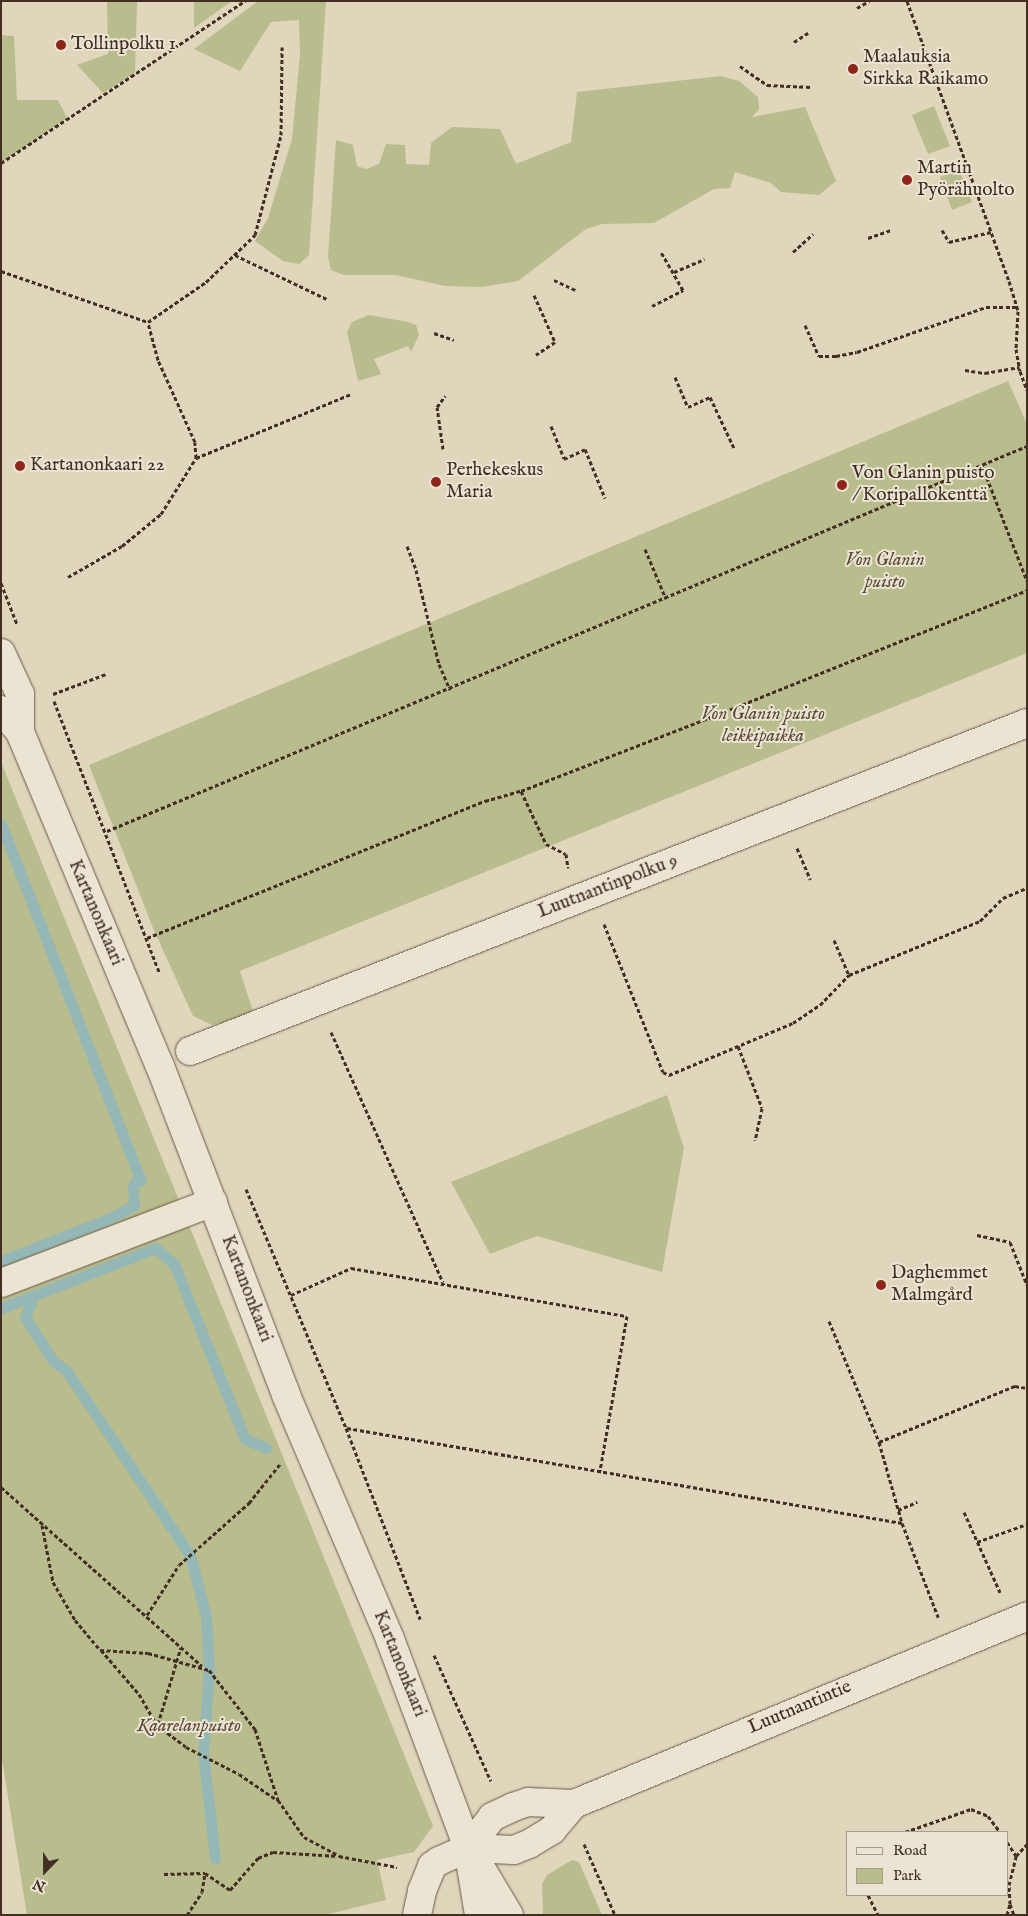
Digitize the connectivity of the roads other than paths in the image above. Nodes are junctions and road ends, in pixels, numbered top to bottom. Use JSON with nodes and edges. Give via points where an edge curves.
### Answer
{"nodes":[{"id":1,"x":1,"y":653,"type":"edge"},
{"id":2,"x":1,"y":710,"type":"edge"},
{"id":3,"x":1027,"y":723,"type":"edge"},
{"id":4,"x":20,"y":732,"type":"junction"},
{"id":5,"x":190,"y":1051,"type":"dead end"},
{"id":6,"x":212,"y":1202,"type":"junction"},
{"id":7,"x":1,"y":1283,"type":"edge"},
{"id":8,"x":1027,"y":1616,"type":"edge"},
{"id":9,"x":574,"y":1804,"type":"junction"},
{"id":10,"x":468,"y":1848,"type":"junction"},
{"id":11,"x":417,"y":1915,"type":"edge"},
{"id":12,"x":479,"y":1915,"type":"edge"},
{"id":13,"x":509,"y":1915,"type":"edge"}],
"edges":[{"from":1,"to":4,"type":"street","name":"Kartanonkaari","via":[[20,694]]},
{"from":2,"to":4,"type":"street","name":"Kartanonkaari"},
{"from":3,"to":5,"type":"street","name":"Luutnantinpolku 9"},
{"from":4,"to":6,"type":"street","name":"Kartanonkaari","via":[[160,1066]]},
{"from":6,"to":7,"type":"street"},
{"from":6,"to":10,"type":"street","name":"Kartanonkaari","via":[[306,1440],[390,1638]]},
{"from":8,"to":9,"type":"street","name":"Luutnantintie"},
{"from":9,"to":10,"type":"street","name":"Luutnantintie","via":[[552,1830],[529,1844],[514,1850]]},
{"from":9,"to":10,"type":"street","name":"Luutnantintie","via":[[528,1802],[513,1807],[492,1817]]},
{"from":10,"to":11,"type":"street","via":[[432,1866]]},
{"from":10,"to":12,"type":"street","name":"Kartanonkaari"},
{"from":10,"to":13,"type":"street","name":"Kartanonkaari"}]}
